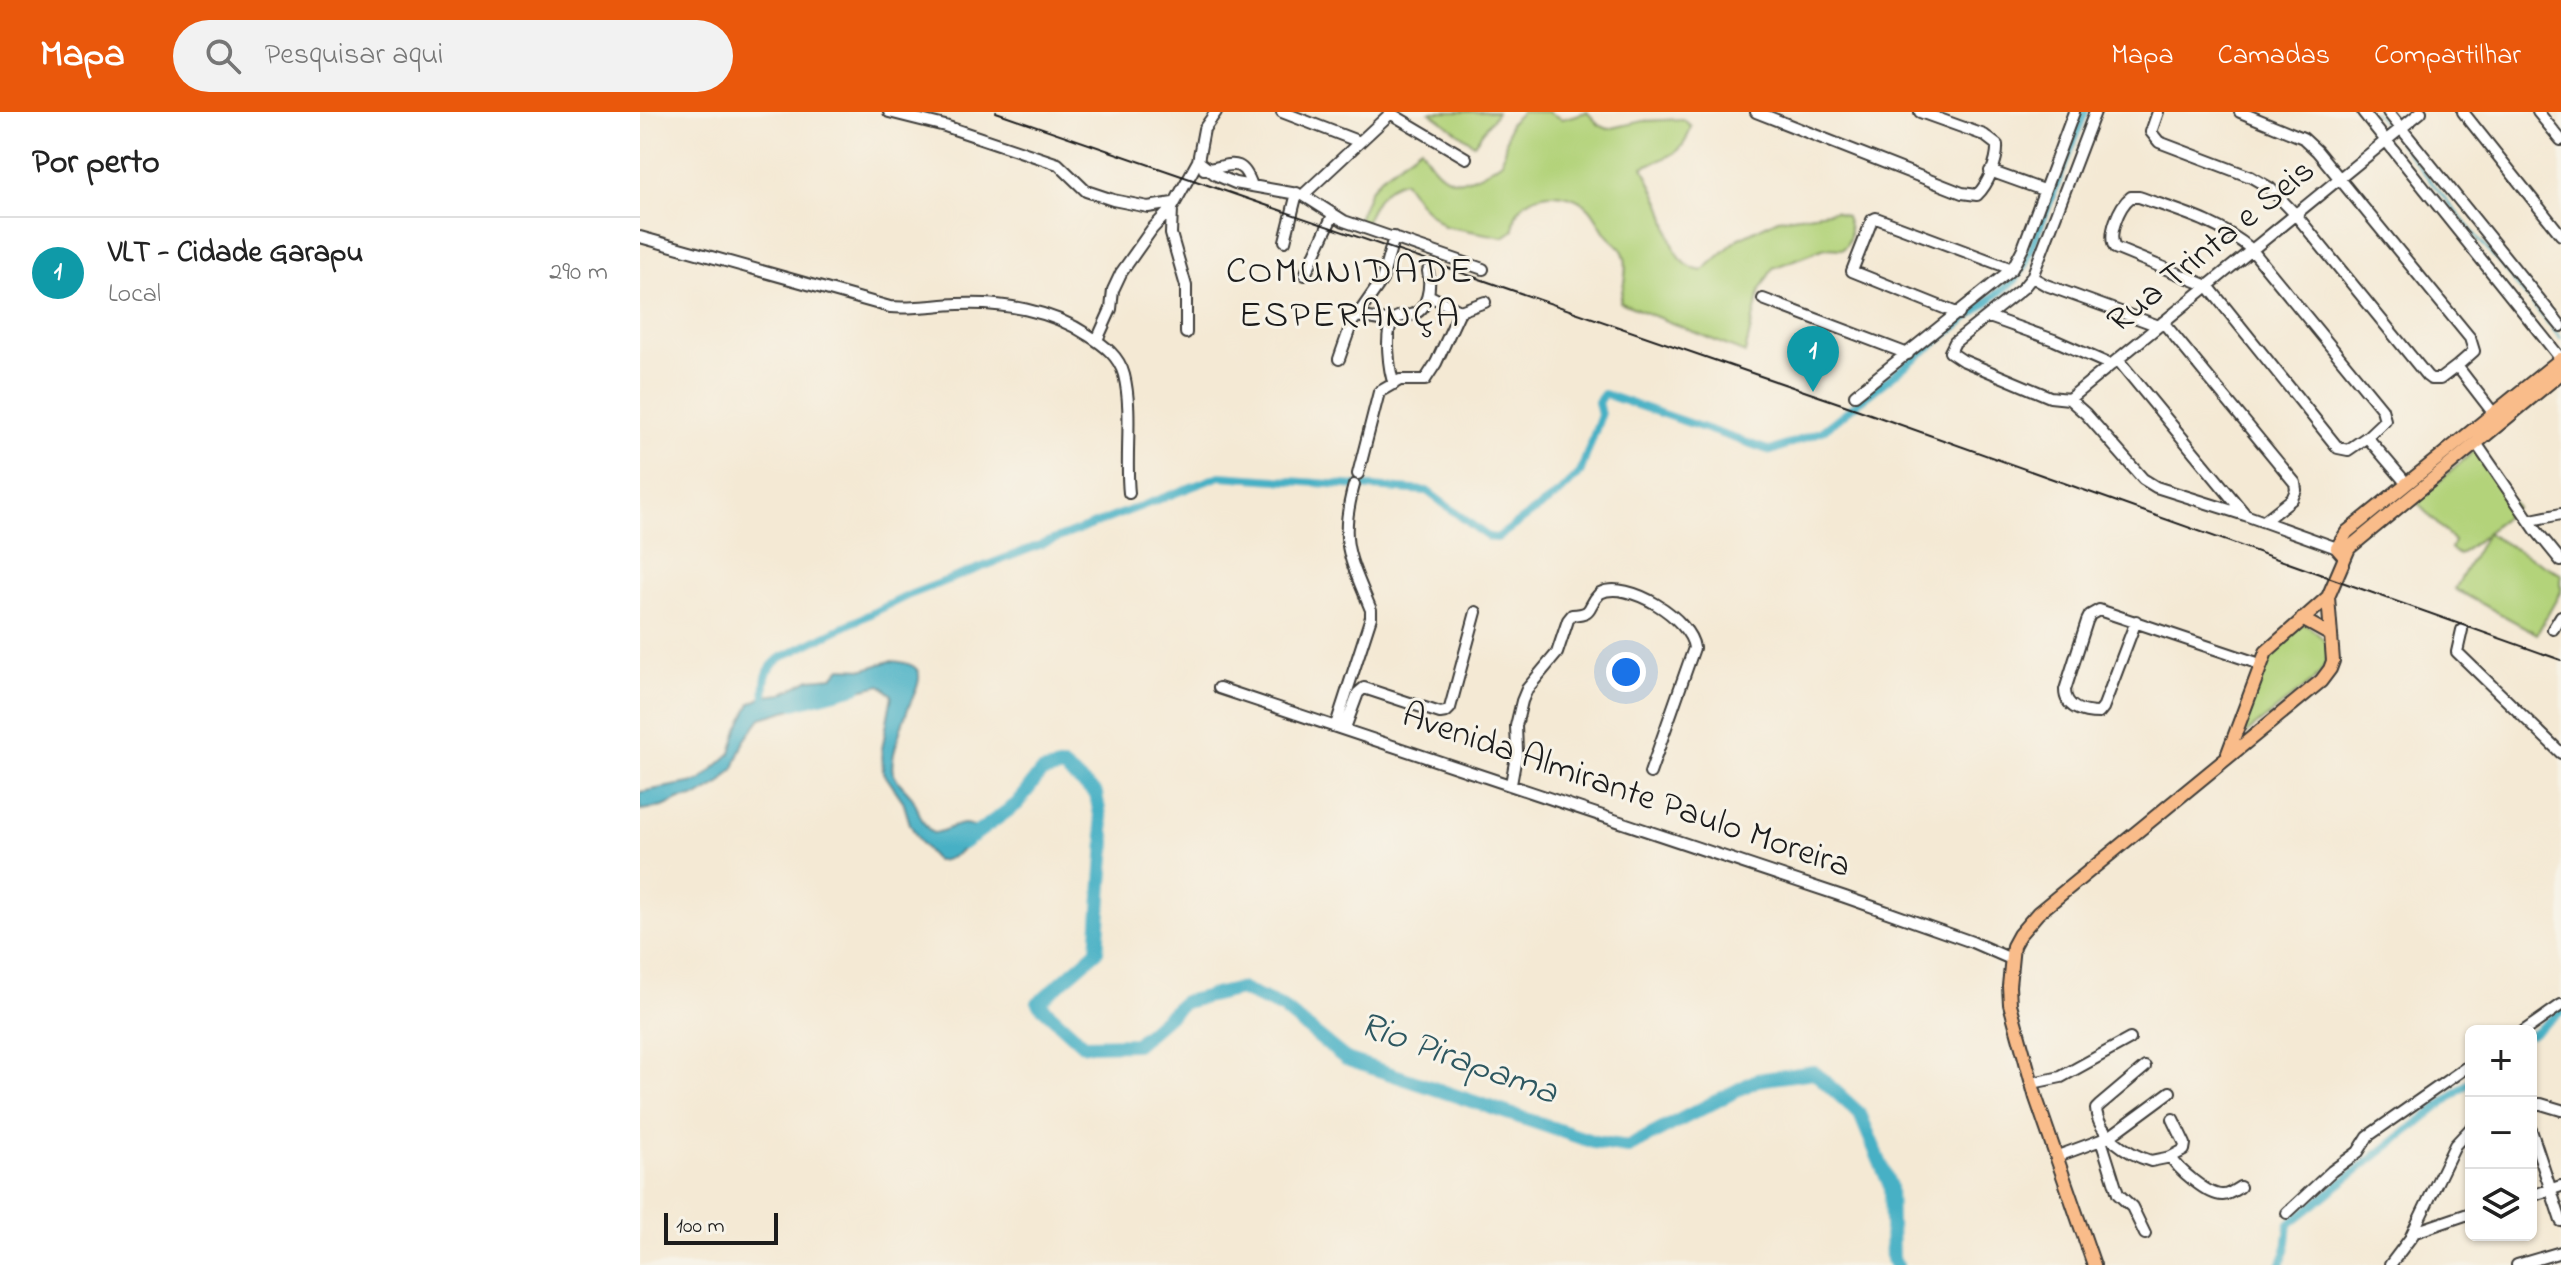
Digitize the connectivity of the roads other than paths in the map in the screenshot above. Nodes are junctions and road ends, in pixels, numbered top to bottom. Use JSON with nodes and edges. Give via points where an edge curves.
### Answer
{"nodes":[{"id":1,"x":889,"y":112,"type":"edge"},
{"id":2,"x":1216,"y":112,"type":"edge"},
{"id":3,"x":1282,"y":112,"type":"edge"},
{"id":4,"x":1756,"y":112,"type":"edge"},
{"id":5,"x":1920,"y":112,"type":"edge"},
{"id":6,"x":2074,"y":112,"type":"edge"},
{"id":7,"x":2095,"y":112,"type":"edge"},
{"id":8,"x":2158,"y":112,"type":"edge"},
{"id":9,"x":2240,"y":112,"type":"edge"},
{"id":10,"x":2363,"y":112,"type":"edge"},
{"id":11,"x":2388,"y":112,"type":"edge"},
{"id":12,"x":2421,"y":112,"type":"edge"},
{"id":13,"x":2463,"y":112,"type":"edge"},
{"id":14,"x":2538,"y":112,"type":"edge"},
{"id":15,"x":1391,"y":113,"type":"edge"},
{"id":16,"x":2393,"y":134,"type":"junction"},
{"id":17,"x":2561,"y":140,"type":"edge"},
{"id":18,"x":1360,"y":142,"type":"junction"},
{"id":19,"x":1466,"y":158,"type":"dead end"},
{"id":20,"x":1196,"y":165,"type":"junction"},
{"id":21,"x":1209,"y":170,"type":"junction"},
{"id":22,"x":1990,"y":171,"type":"junction"},
{"id":23,"x":2340,"y":179,"type":"junction"},
{"id":24,"x":1252,"y":186,"type":"junction"},
{"id":25,"x":2043,"y":190,"type":"junction"},
{"id":26,"x":1300,"y":194,"type":"junction"},
{"id":27,"x":1172,"y":206,"type":"junction"},
{"id":28,"x":1333,"y":215,"type":"junction"},
{"id":29,"x":2296,"y":215,"type":"junction"},
{"id":30,"x":2561,"y":235,"type":"edge"},
{"id":31,"x":640,"y":237,"type":"edge"},
{"id":32,"x":1394,"y":237,"type":"junction"},
{"id":33,"x":1285,"y":241,"type":"dead end"},
{"id":34,"x":2251,"y":249,"type":"junction"},
{"id":35,"x":1483,"y":269,"type":"dead end"},
{"id":36,"x":2012,"y":269,"type":"junction"},
{"id":37,"x":1428,"y":271,"type":"dead end"},
{"id":38,"x":1305,"y":275,"type":"dead end"},
{"id":39,"x":2032,"y":277,"type":"junction"},
{"id":40,"x":2208,"y":286,"type":"junction"},
{"id":41,"x":1428,"y":295,"type":"junction"},
{"id":42,"x":1763,"y":299,"type":"dead end"},
{"id":43,"x":1485,"y":302,"type":"dead end"},
{"id":44,"x":1460,"y":311,"type":"junction"},
{"id":45,"x":1959,"y":314,"type":"junction"},
{"id":46,"x":1357,"y":316,"type":"junction"},
{"id":47,"x":1989,"y":317,"type":"junction"},
{"id":48,"x":1392,"y":322,"type":"junction"},
{"id":49,"x":2161,"y":324,"type":"junction"},
{"id":50,"x":2561,"y":326,"type":"edge"},
{"id":51,"x":1186,"y":333,"type":"dead end"},
{"id":52,"x":1097,"y":340,"type":"junction"},
{"id":53,"x":1908,"y":354,"type":"junction"},
{"id":54,"x":1339,"y":359,"type":"dead end"},
{"id":55,"x":2561,"y":359,"type":"edge"},
{"id":56,"x":2114,"y":362,"type":"junction"},
{"id":57,"x":2457,"y":366,"type":"junction"},
{"id":58,"x":2561,"y":373,"type":"edge"},
{"id":59,"x":1394,"y":384,"type":"junction"},
{"id":60,"x":1855,"y":395,"type":"dead end"},
{"id":61,"x":2069,"y":399,"type":"junction"},
{"id":62,"x":2494,"y":414,"type":"junction"},
{"id":63,"x":2367,"y":437,"type":"junction"},
{"id":64,"x":2476,"y":443,"type":"junction"},
{"id":65,"x":2426,"y":476,"type":"junction"},
{"id":66,"x":2407,"y":484,"type":"junction"},
{"id":67,"x":1129,"y":493,"type":"dead end"},
{"id":68,"x":2561,"y":514,"type":"edge"},
{"id":69,"x":2245,"y":515,"type":"junction"},
{"id":70,"x":2531,"y":520,"type":"junction"},
{"id":71,"x":2264,"y":521,"type":"junction"},
{"id":72,"x":2340,"y":552,"type":"junction"},
{"id":73,"x":2561,"y":561,"type":"edge"},
{"id":74,"x":2328,"y":597,"type":"junction"},
{"id":75,"x":1476,"y":612,"type":"dead end"},
{"id":76,"x":2561,"y":616,"type":"edge"},
{"id":77,"x":2302,"y":619,"type":"junction"},
{"id":78,"x":2136,"y":621,"type":"junction"},
{"id":79,"x":2553,"y":629,"type":"dead end"},
{"id":80,"x":2462,"y":630,"type":"dead end"},
{"id":81,"x":2329,"y":634,"type":"junction"},
{"id":82,"x":2260,"y":664,"type":"junction"},
{"id":83,"x":1219,"y":688,"type":"dead end"},
{"id":84,"x":1340,"y":727,"type":"junction"},
{"id":85,"x":2561,"y":753,"type":"edge"},
{"id":86,"x":2227,"y":756,"type":"junction"},
{"id":87,"x":1650,"y":773,"type":"dead end"},
{"id":88,"x":1511,"y":784,"type":"junction"},
{"id":89,"x":2011,"y":959,"type":"junction"},
{"id":90,"x":2561,"y":1005,"type":"edge"},
{"id":91,"x":2533,"y":1025,"type":"edge"},
{"id":92,"x":2130,"y":1039,"type":"dead end"},
{"id":93,"x":2145,"y":1067,"type":"dead end"},
{"id":94,"x":2465,"y":1068,"type":"edge"},
{"id":95,"x":2032,"y":1083,"type":"junction"},
{"id":96,"x":2170,"y":1092,"type":"dead end"},
{"id":97,"x":2537,"y":1104,"type":"edge"},
{"id":98,"x":2561,"y":1110,"type":"edge"},
{"id":99,"x":2173,"y":1119,"type":"dead end"},
{"id":100,"x":2465,"y":1136,"type":"edge"},
{"id":101,"x":2105,"y":1139,"type":"junction"},
{"id":102,"x":2537,"y":1144,"type":"edge"},
{"id":103,"x":2058,"y":1156,"type":"junction"},
{"id":104,"x":2171,"y":1157,"type":"junction"},
{"id":105,"x":2240,"y":1187,"type":"dead end"},
{"id":106,"x":2556,"y":1188,"type":"edge"},
{"id":107,"x":2287,"y":1213,"type":"dead end"},
{"id":108,"x":2465,"y":1215,"type":"edge"},
{"id":109,"x":2561,"y":1221,"type":"edge"},
{"id":110,"x":2145,"y":1234,"type":"dead end"},
{"id":111,"x":2411,"y":1236,"type":"junction"},
{"id":112,"x":2561,"y":1252,"type":"edge"},
{"id":113,"x":2094,"y":1265,"type":"edge"},
{"id":114,"x":2390,"y":1265,"type":"edge"},
{"id":115,"x":2517,"y":1265,"type":"edge"}],
"edges":[{"from":1,"to":27,"type":"street","via":[[1058,164],[1086,191],[1113,200]]},
{"from":2,"to":20,"type":"street","via":[[1204,129]]},
{"from":3,"to":18,"type":"street"},
{"from":4,"to":22,"type":"street","via":[[1962,193],[1977,195]]},
{"from":5,"to":22,"type":"street","via":[[1989,137],[1997,145]]},
{"from":6,"to":25,"type":"street"},
{"from":7,"to":39,"type":"street"},
{"from":8,"to":29,"type":"street","via":[[2151,132],[2159,142],[2262,182]]},
{"from":9,"to":23,"type":"street","via":[[2303,138]]},
{"from":10,"to":16,"type":"street"},
{"from":11,"to":16,"type":"street"},
{"from":12,"to":16,"type":"street","name":"Rua Trinta e Seis"},
{"from":13,"to":30,"type":"street"},
{"from":14,"to":17,"type":"street"},
{"from":15,"to":18,"type":"street"},
{"from":15,"to":19,"type":"street"},
{"from":16,"to":23,"type":"street","name":"Rua Trinta e Seis"},
{"from":16,"to":50,"type":"street"},
{"from":16,"to":55,"type":"street"},
{"from":18,"to":26,"type":"street"},
{"from":20,"to":21,"type":"street"},
{"from":20,"to":27,"type":"street"},
{"from":21,"to":24,"type":"street"},
{"from":21,"to":24,"type":"street","via":[[1229,163],[1240,166]]},
{"from":22,"to":25,"type":"street"},
{"from":23,"to":29,"type":"street","name":"Rua Trinta e Seis"},
{"from":23,"to":57,"type":"street","via":[[2470,338],[2474,351]]},
{"from":24,"to":26,"type":"street"},
{"from":25,"to":36,"type":"street"},
{"from":26,"to":28,"type":"street"},
{"from":26,"to":33,"type":"street"},
{"from":27,"to":51,"type":"street","via":[[1171,234],[1186,286]]},
{"from":27,"to":52,"type":"street","via":[[1121,273]]},
{"from":28,"to":32,"type":"street"},
{"from":28,"to":38,"type":"street"},
{"from":29,"to":34,"type":"street","name":"Rua Trinta e Seis"},
{"from":29,"to":57,"type":"street","via":[[2427,376],[2440,379]]},
{"from":31,"to":52,"type":"street","via":[[890,307],[980,303],[1042,313]]},
{"from":32,"to":35,"type":"street"},
{"from":32,"to":46,"type":"street","via":[[1382,280]]},
{"from":34,"to":40,"type":"street","name":"Rua Trinta e Seis"},
{"from":34,"to":40,"type":"street","via":[[2216,224],[2139,197],[2125,201],[2113,231],[2115,248]]},
{"from":34,"to":63,"type":"street","via":[[2382,409],[2385,420]]},
{"from":36,"to":45,"type":"street"},
{"from":36,"to":45,"type":"street","via":[[1872,220],[1852,271]]},
{"from":37,"to":41,"type":"street"},
{"from":39,"to":47,"type":"street"},
{"from":39,"to":49,"type":"street"},
{"from":40,"to":49,"type":"street","name":"Rua Trinta e Seis"},
{"from":40,"to":63,"type":"street","via":[[2338,448],[2348,450]]},
{"from":41,"to":44,"type":"street"},
{"from":41,"to":48,"type":"street","via":[[1419,311]]},
{"from":42,"to":53,"type":"street"},
{"from":43,"to":44,"type":"street"},
{"from":44,"to":59,"type":"street","via":[[1425,380]]},
{"from":45,"to":53,"type":"street"},
{"from":46,"to":48,"type":"street"},
{"from":46,"to":54,"type":"street"},
{"from":47,"to":56,"type":"street","name":"Rua Trinta e Seis"},
{"from":47,"to":61,"type":"street","via":[[1955,342],[1950,352],[2050,397]]},
{"from":48,"to":59,"type":"street","via":[[1387,342]]},
{"from":49,"to":56,"type":"street","name":"Rua Trinta e Seis"},
{"from":49,"to":71,"type":"street","via":[[2295,483],[2292,499]]},
{"from":52,"to":67,"type":"street","via":[[1117,358],[1124,373]]},
{"from":53,"to":60,"type":"street"},
{"from":55,"to":62,"type":"main road"},
{"from":56,"to":61,"type":"street","name":"Rua Trinta e Seis"},
{"from":56,"to":69,"type":"street"},
{"from":57,"to":62,"type":"street"},
{"from":58,"to":64,"type":"main road"},
{"from":59,"to":84,"type":"street","via":[[1377,396],[1349,504],[1345,540],[1371,617]]},
{"from":61,"to":69,"type":"street","via":[[2149,483]]},
{"from":62,"to":65,"type":"main road"},
{"from":63,"to":66,"type":"street"},
{"from":64,"to":65,"type":"main road"},
{"from":64,"to":70,"type":"street"},
{"from":65,"to":66,"type":"main road"},
{"from":65,"to":72,"type":"main road"},
{"from":66,"to":72,"type":"main road","via":[[2347,532]]},
{"from":68,"to":70,"type":"street"},
{"from":69,"to":71,"type":"street"},
{"from":70,"to":73,"type":"street"},
{"from":71,"to":72,"type":"street"},
{"from":72,"to":74,"type":"main road"},
{"from":74,"to":77,"type":"main road"},
{"from":74,"to":81,"type":"main road"},
{"from":75,"to":84,"type":"street","via":[[1446,712],[1364,688]]},
{"from":76,"to":79,"type":"street"},
{"from":77,"to":81,"type":"main road"},
{"from":77,"to":82,"type":"main road","via":[[2269,648]]},
{"from":78,"to":78,"type":"street","via":[[2099,610],[2090,615],[2065,690],[2070,705],[2093,713],[2103,708]]},
{"from":78,"to":82,"type":"street"},
{"from":80,"to":85,"type":"street","via":[[2457,652]]},
{"from":81,"to":86,"type":"main road","via":[[2333,661],[2321,681]]},
{"from":82,"to":86,"type":"main road"},
{"from":83,"to":84,"type":"street","name":"Avenida Almirante Paulo Moreira"},
{"from":84,"to":88,"type":"street","name":"Avenida Almirante Paulo Moreira"},
{"from":86,"to":89,"type":"main road","via":[[2038,913],[2019,935]]},
{"from":87,"to":88,"type":"street","via":[[1693,638],[1641,595],[1616,588],[1600,593],[1583,615],[1572,615],[1557,653],[1527,689],[1517,713]]},
{"from":88,"to":89,"type":"street","name":"Avenida Almirante Paulo Moreira"},
{"from":89,"to":95,"type":"main road","via":[[2010,1004]]},
{"from":90,"to":91,"type":"street"},
{"from":92,"to":95,"type":"street","via":[[2061,1077]]},
{"from":93,"to":101,"type":"street","via":[[2096,1109]]},
{"from":94,"to":107,"type":"street","via":[[2368,1136],[2358,1152]]},
{"from":95,"to":103,"type":"main road"},
{"from":96,"to":101,"type":"street"},
{"from":97,"to":98,"type":"street"},
{"from":99,"to":104,"type":"street","via":[[2185,1148]]},
{"from":100,"to":111,"type":"street","via":[[2455,1145]]},
{"from":101,"to":103,"type":"street"},
{"from":101,"to":104,"type":"street","via":[[2146,1159]]},
{"from":101,"to":110,"type":"street","via":[[2118,1194],[2132,1207]]},
{"from":102,"to":106,"type":"street"},
{"from":103,"to":113,"type":"main road"},
{"from":104,"to":105,"type":"street","via":[[2191,1179],[2218,1195]]},
{"from":106,"to":109,"type":"street"},
{"from":108,"to":111,"type":"street"},
{"from":111,"to":114,"type":"street"},
{"from":112,"to":115,"type":"street"}]}
